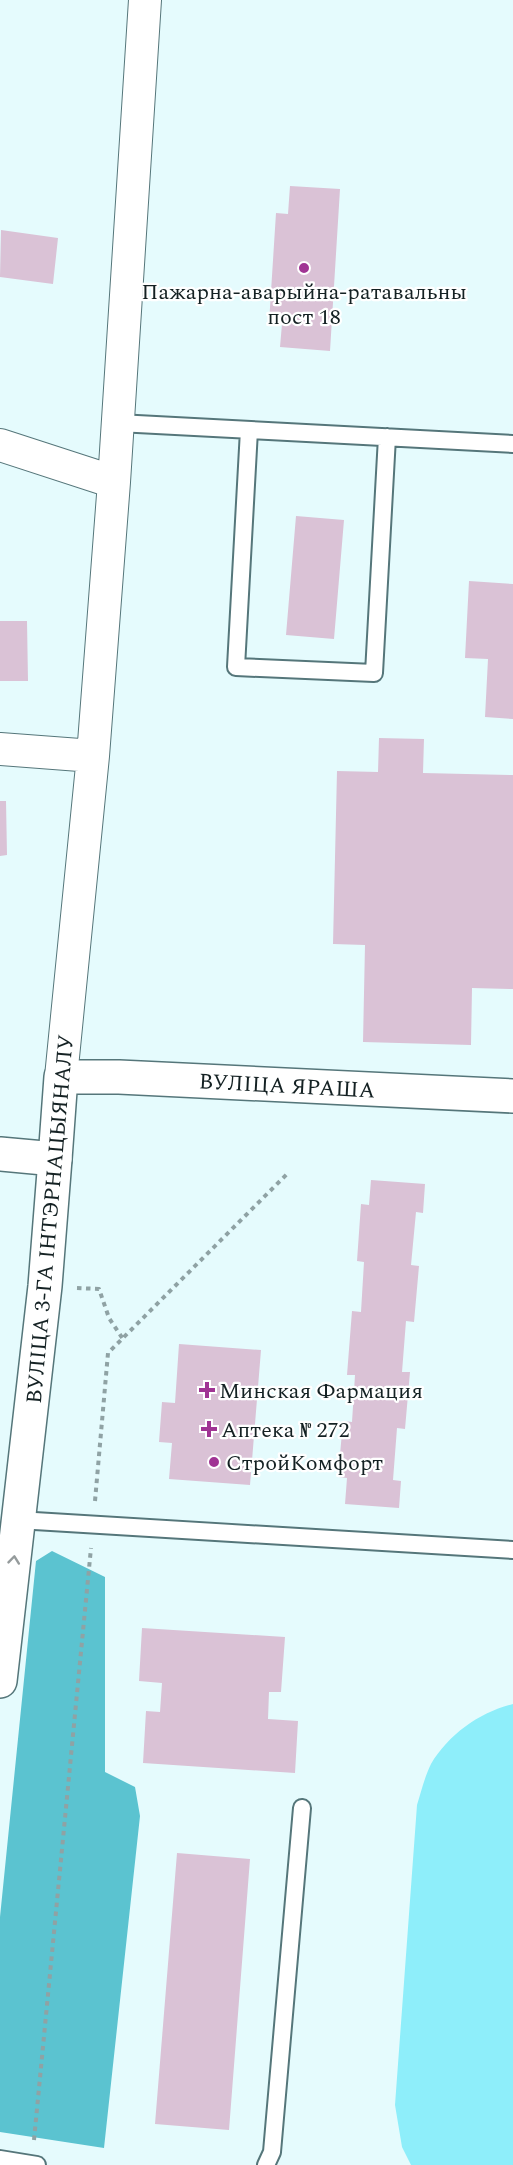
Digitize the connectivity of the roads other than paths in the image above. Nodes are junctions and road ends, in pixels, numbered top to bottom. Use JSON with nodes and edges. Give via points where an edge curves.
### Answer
{"nodes":[{"id":1,"x":145,"y":0,"type":"edge"},
{"id":2,"x":118,"y":423,"type":"junction"},
{"id":3,"x":249,"y":430,"type":"junction"},
{"id":4,"x":387,"y":437,"type":"junction"},
{"id":5,"x":513,"y":444,"type":"edge"},
{"id":6,"x":0,"y":445,"type":"edge"},
{"id":7,"x":114,"y":482,"type":"junction"},
{"id":8,"x":0,"y":749,"type":"edge"},
{"id":9,"x":93,"y":756,"type":"junction"},
{"id":10,"x":61,"y":1077,"type":"junction"},
{"id":11,"x":513,"y":1096,"type":"edge"},
{"id":12,"x":0,"y":1154,"type":"edge"},
{"id":13,"x":55,"y":1159,"type":"junction"},
{"id":14,"x":18,"y":1520,"type":"junction"},
{"id":15,"x":513,"y":1550,"type":"edge"},
{"id":16,"x":0,"y":1681,"type":"edge"},
{"id":17,"x":302,"y":1808,"type":"dead end"},
{"id":18,"x":0,"y":2159,"type":"edge"},
{"id":19,"x":34,"y":2164,"type":"edge"},
{"id":20,"x":266,"y":2165,"type":"edge"}],
"edges":[{"from":1,"to":2,"type":"street","name":"ВУЛІЦА 3-ГА ІНТЭРНАЦЫЯНАЛУ"},
{"from":2,"to":3,"type":"lane"},
{"from":2,"to":7,"type":"street","name":"ВУЛІЦА 3-ГА ІНТЭРНАЦЫЯНАЛУ"},
{"from":3,"to":4,"type":"lane"},
{"from":3,"to":4,"type":"lane","via":[[236,667],[374,673]]},
{"from":4,"to":5,"type":"lane"},
{"from":6,"to":7,"type":"street"},
{"from":7,"to":9,"type":"street","name":"ВУЛІЦА 3-ГА ІНТЭРНАЦЫЯНАЛУ"},
{"from":8,"to":9,"type":"street"},
{"from":9,"to":10,"type":"street","name":"ВУЛІЦА 3-ГА ІНТЭРНАЦЫЯНАЛУ"},
{"from":10,"to":11,"type":"main road","name":"ВУЛІЦА ЯРАША"},
{"from":10,"to":13,"type":"main road","name":"ВУЛІЦА 3-ГА ІНТЭРНАЦЫЯНАЛУ"},
{"from":12,"to":13,"type":"main road"},
{"from":13,"to":14,"type":"main road","name":"ВУЛІЦА 3-ГА ІНТЭРНАЦЫЯНАЛУ","via":[[45,1286]]},
{"from":14,"to":15,"type":"lane"},
{"from":16,"to":14,"type":"main road","name":"ВУЛІЦА 3-ГА ІНТЭРНАЦЫЯНАЛУ","one_way":true},
{"from":17,"to":20,"type":"lane","via":[[272,2152]]},
{"from":18,"to":19,"type":"lane"}]}
